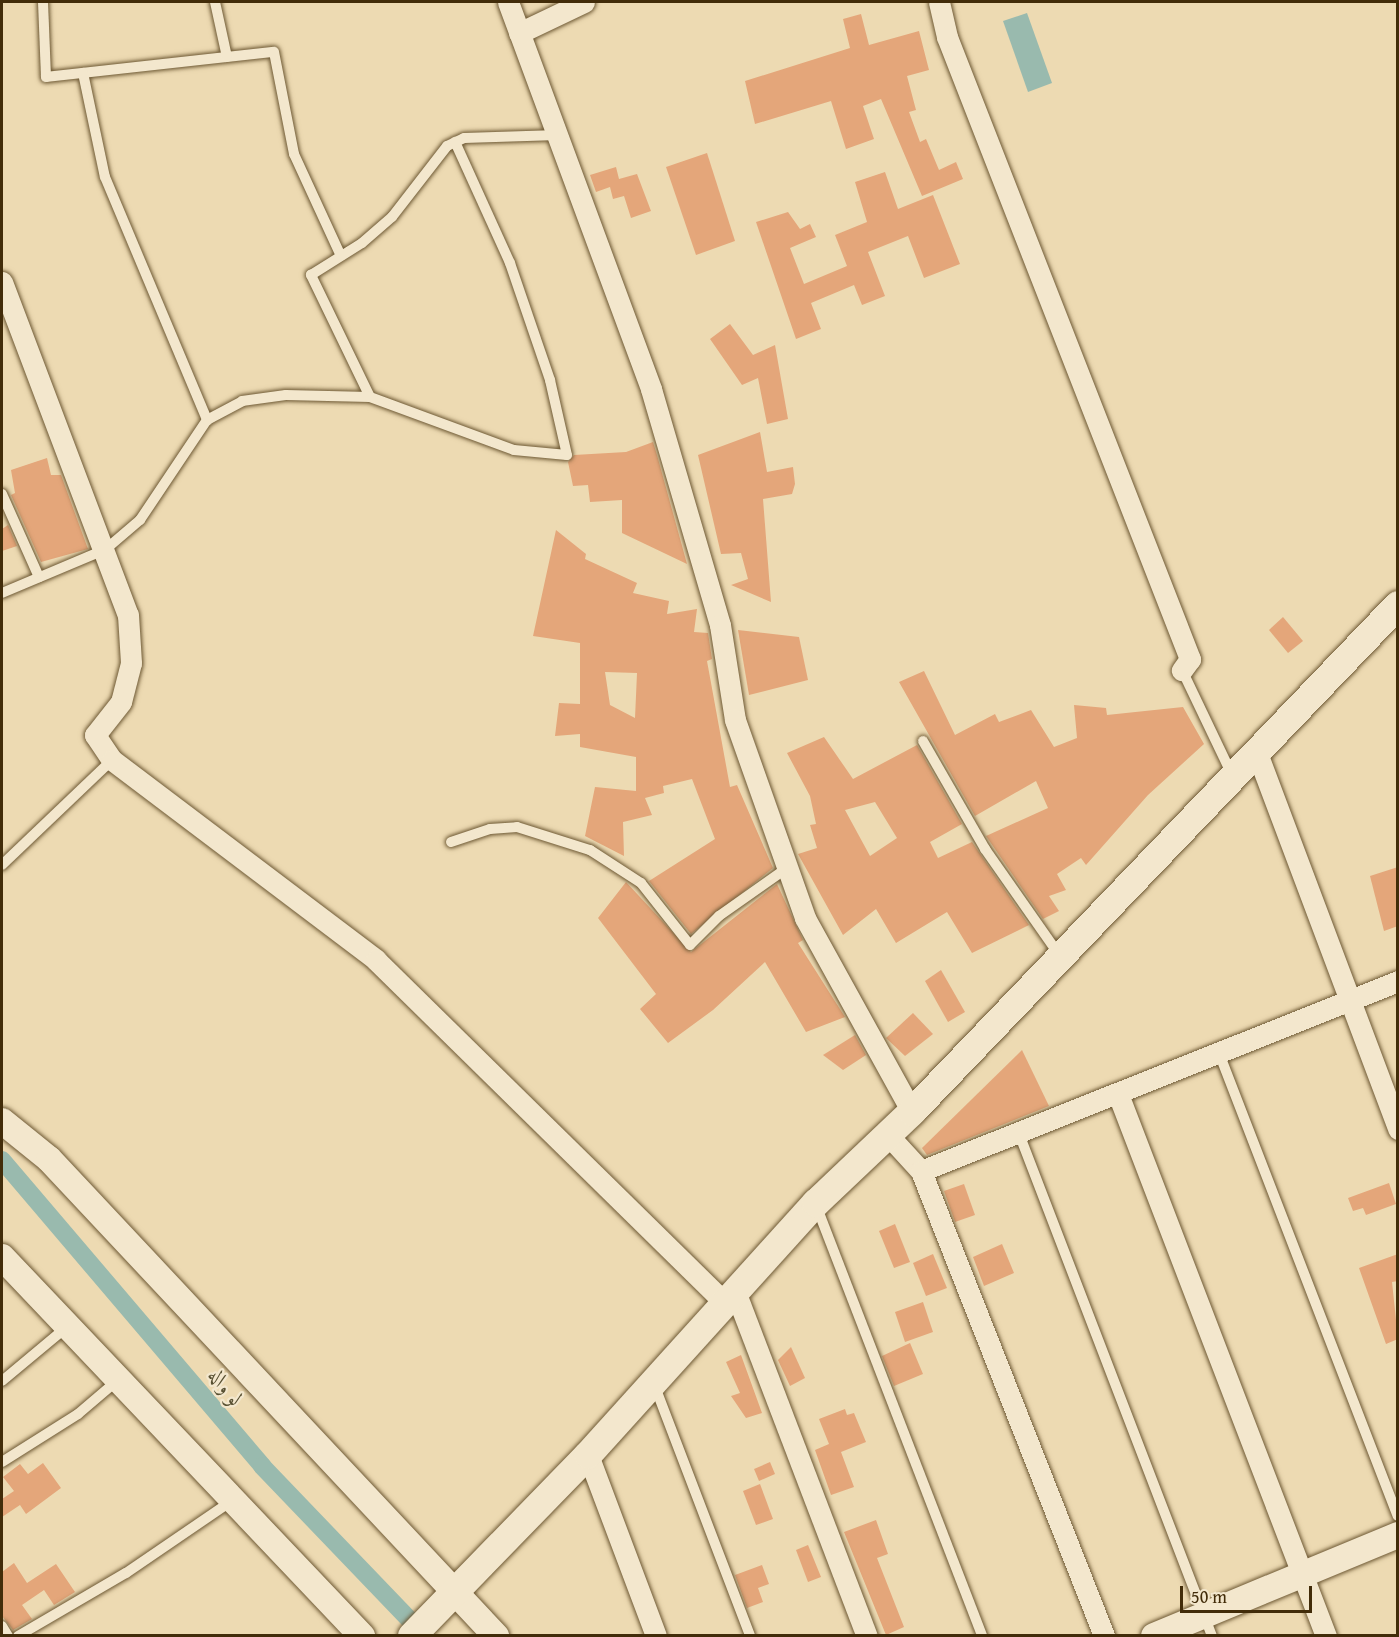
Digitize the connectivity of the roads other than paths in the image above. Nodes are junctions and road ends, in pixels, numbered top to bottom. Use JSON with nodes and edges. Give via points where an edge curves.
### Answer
{"nodes":[{"id":1,"x":44,"y":2,"type":"edge"},
{"id":2,"x":215,"y":2,"type":"edge"},
{"id":3,"x":508,"y":2,"type":"edge"},
{"id":4,"x":584,"y":2,"type":"edge"},
{"id":5,"x":939,"y":2,"type":"edge"},
{"id":6,"x":519,"y":33,"type":"junction"},
{"id":7,"x":227,"y":57,"type":"junction"},
{"id":8,"x":83,"y":73,"type":"junction"},
{"id":9,"x":558,"y":135,"type":"junction"},
{"id":10,"x":455,"y":142,"type":"junction"},
{"id":11,"x":341,"y":256,"type":"junction"},
{"id":12,"x":2,"y":282,"type":"edge"},
{"id":13,"x":370,"y":397,"type":"junction"},
{"id":14,"x":207,"y":420,"type":"junction"},
{"id":15,"x":2,"y":494,"type":"edge"},
{"id":16,"x":108,"y":557,"type":"junction"},
{"id":17,"x":39,"y":577,"type":"junction"},
{"id":18,"x":2,"y":593,"type":"edge"},
{"id":19,"x":1398,"y":605,"type":"edge"},
{"id":20,"x":1182,"y":670,"type":"joint"},
{"id":21,"x":923,"y":741,"type":"dead end"},
{"id":22,"x":1257,"y":753,"type":"junction"},
{"id":23,"x":112,"y":760,"type":"junction"},
{"id":24,"x":1233,"y":777,"type":"junction"},
{"id":25,"x":451,"y":842,"type":"dead end"},
{"id":26,"x":2,"y":865,"type":"edge"},
{"id":27,"x":787,"y":868,"type":"junction"},
{"id":28,"x":1061,"y":957,"type":"junction"},
{"id":29,"x":1398,"y":981,"type":"edge"},
{"id":30,"x":1348,"y":1000,"type":"junction"},
{"id":31,"x":1219,"y":1053,"type":"junction"},
{"id":32,"x":1118,"y":1094,"type":"junction"},
{"id":33,"x":912,"y":1112,"type":"junction"},
{"id":34,"x":2,"y":1121,"type":"edge"},
{"id":35,"x":1398,"y":1129,"type":"edge"},
{"id":36,"x":1018,"y":1131,"type":"junction"},
{"id":37,"x":888,"y":1136,"type":"junction"},
{"id":38,"x":921,"y":1171,"type":"junction"},
{"id":39,"x":816,"y":1203,"type":"junction"},
{"id":40,"x":2,"y":1257,"type":"edge"},
{"id":41,"x":730,"y":1297,"type":"junction"},
{"id":42,"x":68,"y":1326,"type":"junction"},
{"id":43,"x":119,"y":1379,"type":"junction"},
{"id":44,"x":2,"y":1381,"type":"edge"},
{"id":45,"x":654,"y":1382,"type":"junction"},
{"id":46,"x":588,"y":1455,"type":"junction"},
{"id":47,"x":2,"y":1462,"type":"edge"},
{"id":48,"x":234,"y":1499,"type":"junction"},
{"id":49,"x":1398,"y":1516,"type":"edge"},
{"id":50,"x":1398,"y":1535,"type":"edge"},
{"id":51,"x":1303,"y":1574,"type":"junction"},
{"id":52,"x":454,"y":1592,"type":"junction"},
{"id":53,"x":1208,"y":1625,"type":"edge"},
{"id":54,"x":420,"y":1627,"type":"edge"},
{"id":55,"x":18,"y":1635,"type":"edge"},
{"id":56,"x":362,"y":1635,"type":"edge"},
{"id":57,"x":496,"y":1635,"type":"edge"},
{"id":58,"x":656,"y":1635,"type":"edge"},
{"id":59,"x":750,"y":1635,"type":"edge"},
{"id":60,"x":867,"y":1635,"type":"edge"},
{"id":61,"x":982,"y":1635,"type":"edge"},
{"id":62,"x":1104,"y":1635,"type":"edge"},
{"id":63,"x":1154,"y":1635,"type":"edge"},
{"id":64,"x":1326,"y":1635,"type":"edge"}],
"edges":[{"from":1,"to":8,"type":"lane","via":[[46,77]]},
{"from":2,"to":7,"type":"lane"},
{"from":3,"to":6,"type":"street"},
{"from":4,"to":6,"type":"street"},
{"from":5,"to":20,"type":"street","via":[[947,37],[1190,659]]},
{"from":6,"to":9,"type":"street"},
{"from":7,"to":8,"type":"lane"},
{"from":7,"to":11,"type":"lane","via":[[273,52],[294,154]]},
{"from":8,"to":14,"type":"lane","via":[[105,177]]},
{"from":9,"to":10,"type":"lane"},
{"from":9,"to":27,"type":"street","via":[[651,389],[720,625],[735,720]]},
{"from":10,"to":11,"type":"lane","via":[[392,217]]},
{"from":10,"to":13,"type":"lane","via":[[510,263],[550,380],[567,455],[514,450]]},
{"from":11,"to":13,"type":"lane","via":[[311,275]]},
{"from":12,"to":16,"type":"street"},
{"from":13,"to":14,"type":"lane","via":[[286,394],[242,401]]},
{"from":14,"to":16,"type":"lane","via":[[141,520]]},
{"from":15,"to":17,"type":"lane"},
{"from":16,"to":17,"type":"lane"},
{"from":16,"to":23,"type":"street","via":[[128,615],[131,663],[121,702],[95,735]]},
{"from":17,"to":18,"type":"lane"},
{"from":19,"to":22,"type":"main road"},
{"from":20,"to":24,"type":"lane"},
{"from":21,"to":28,"type":"lane","via":[[985,849]]},
{"from":22,"to":24,"type":"main road"},
{"from":22,"to":30,"type":"street"},
{"from":23,"to":26,"type":"lane"},
{"from":23,"to":41,"type":"street","via":[[376,960]]},
{"from":24,"to":28,"type":"main road"},
{"from":25,"to":27,"type":"lane","via":[[490,829],[517,827],[590,850],[640,883],[690,945],[719,916]]},
{"from":27,"to":33,"type":"street","via":[[805,918]]},
{"from":28,"to":33,"type":"main road"},
{"from":29,"to":30,"type":"street"},
{"from":30,"to":31,"type":"street"},
{"from":30,"to":35,"type":"street"},
{"from":31,"to":32,"type":"street"},
{"from":31,"to":49,"type":"lane"},
{"from":32,"to":36,"type":"street"},
{"from":32,"to":51,"type":"street"},
{"from":33,"to":37,"type":"main road"},
{"from":34,"to":52,"type":"street","via":[[49,1159]]},
{"from":36,"to":38,"type":"street"},
{"from":36,"to":53,"type":"lane"},
{"from":37,"to":38,"type":"street"},
{"from":37,"to":39,"type":"main road"},
{"from":38,"to":62,"type":"street"},
{"from":39,"to":41,"type":"main road"},
{"from":39,"to":61,"type":"lane"},
{"from":40,"to":42,"type":"street"},
{"from":41,"to":45,"type":"main road"},
{"from":41,"to":60,"type":"street"},
{"from":42,"to":43,"type":"street"},
{"from":42,"to":44,"type":"lane"},
{"from":43,"to":47,"type":"lane","via":[[78,1414]]},
{"from":43,"to":48,"type":"street"},
{"from":45,"to":46,"type":"main road"},
{"from":45,"to":59,"type":"lane"},
{"from":46,"to":52,"type":"main road"},
{"from":46,"to":58,"type":"street"},
{"from":48,"to":55,"type":"lane","via":[[145,1561]]},
{"from":48,"to":56,"type":"street"},
{"from":50,"to":51,"type":"street"},
{"from":51,"to":53,"type":"street"},
{"from":51,"to":64,"type":"street"},
{"from":52,"to":54,"type":"main road"},
{"from":52,"to":57,"type":"street"},
{"from":53,"to":63,"type":"street"}]}
